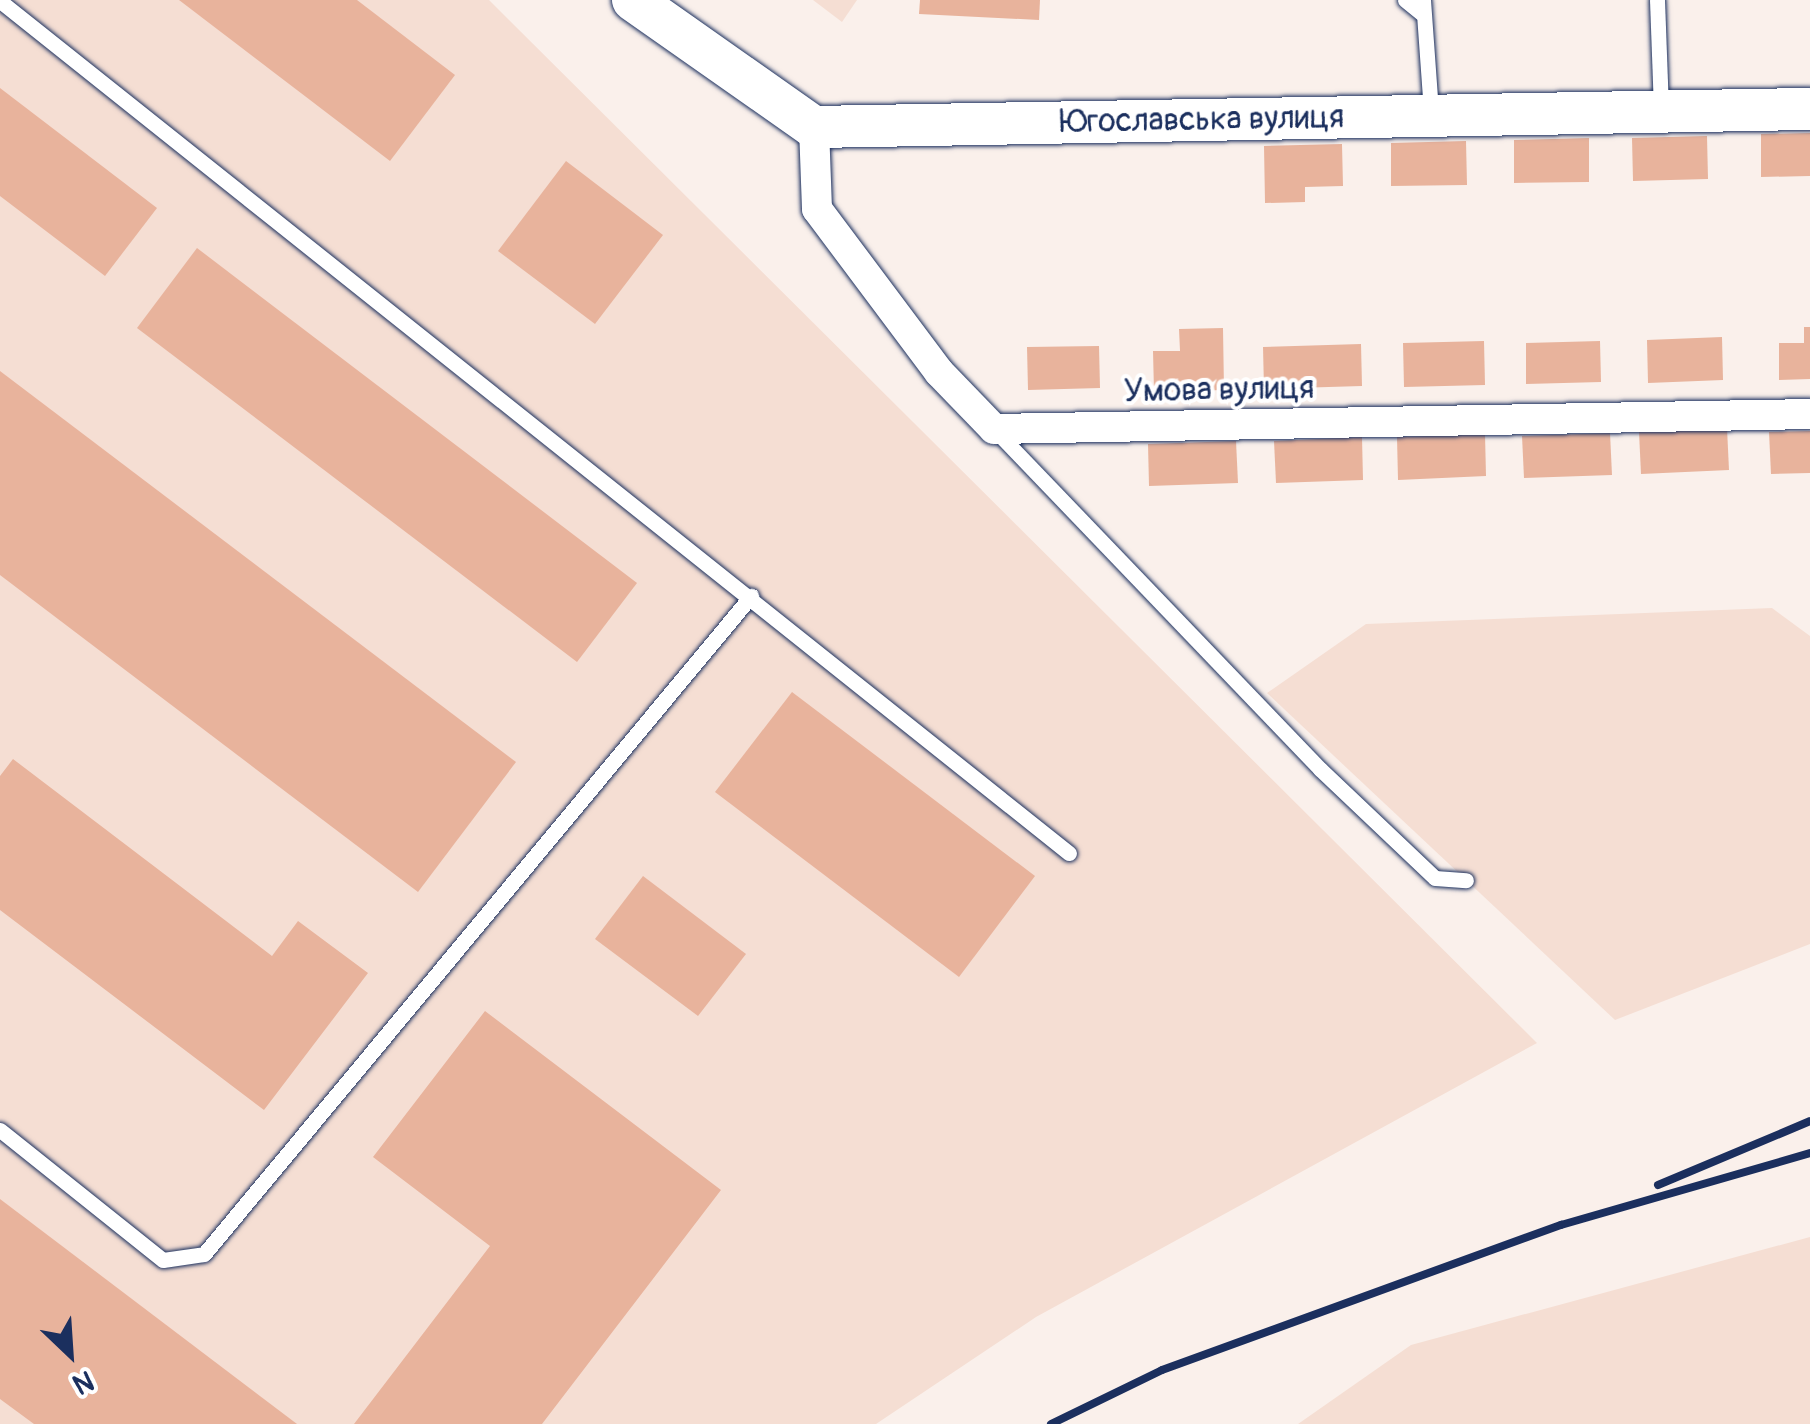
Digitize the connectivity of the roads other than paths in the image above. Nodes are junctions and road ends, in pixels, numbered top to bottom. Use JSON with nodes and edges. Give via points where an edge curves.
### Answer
{"nodes":[{"id":1,"x":634,"y":0,"type":"edge"},
{"id":2,"x":1405,"y":0,"type":"edge"},
{"id":3,"x":1657,"y":0,"type":"edge"},
{"id":4,"x":0,"y":1,"type":"edge"},
{"id":5,"x":1422,"y":7,"type":"edge"},
{"id":6,"x":1810,"y":109,"type":"edge"},
{"id":7,"x":1661,"y":112,"type":"junction"},
{"id":8,"x":1431,"y":116,"type":"junction"},
{"id":9,"x":814,"y":127,"type":"junction"},
{"id":10,"x":1810,"y":414,"type":"edge"},
{"id":11,"x":994,"y":429,"type":"junction"},
{"id":12,"x":751,"y":596,"type":"junction"},
{"id":13,"x":1069,"y":853,"type":"dead end"},
{"id":14,"x":1466,"y":880,"type":"dead end"},
{"id":15,"x":0,"y":1130,"type":"edge"}],
"edges":[{"from":1,"to":9,"type":"street"},
{"from":2,"to":5,"type":"lane"},
{"from":3,"to":7,"type":"lane"},
{"from":4,"to":12,"type":"lane"},
{"from":5,"to":8,"type":"lane"},
{"from":6,"to":7,"type":"street","name":"Югославська вулиця"},
{"from":7,"to":8,"type":"street","name":"Югославська вулиця"},
{"from":8,"to":9,"type":"street","name":"Югославська вулиця"},
{"from":9,"to":11,"type":"street","via":[[816,209],[939,372]]},
{"from":10,"to":11,"type":"street","name":"Умова вулиця"},
{"from":11,"to":14,"type":"lane","via":[[1320,769],[1435,878]]},
{"from":12,"to":13,"type":"lane"},
{"from":12,"to":15,"type":"lane","via":[[204,1254],[164,1260]]}]}
